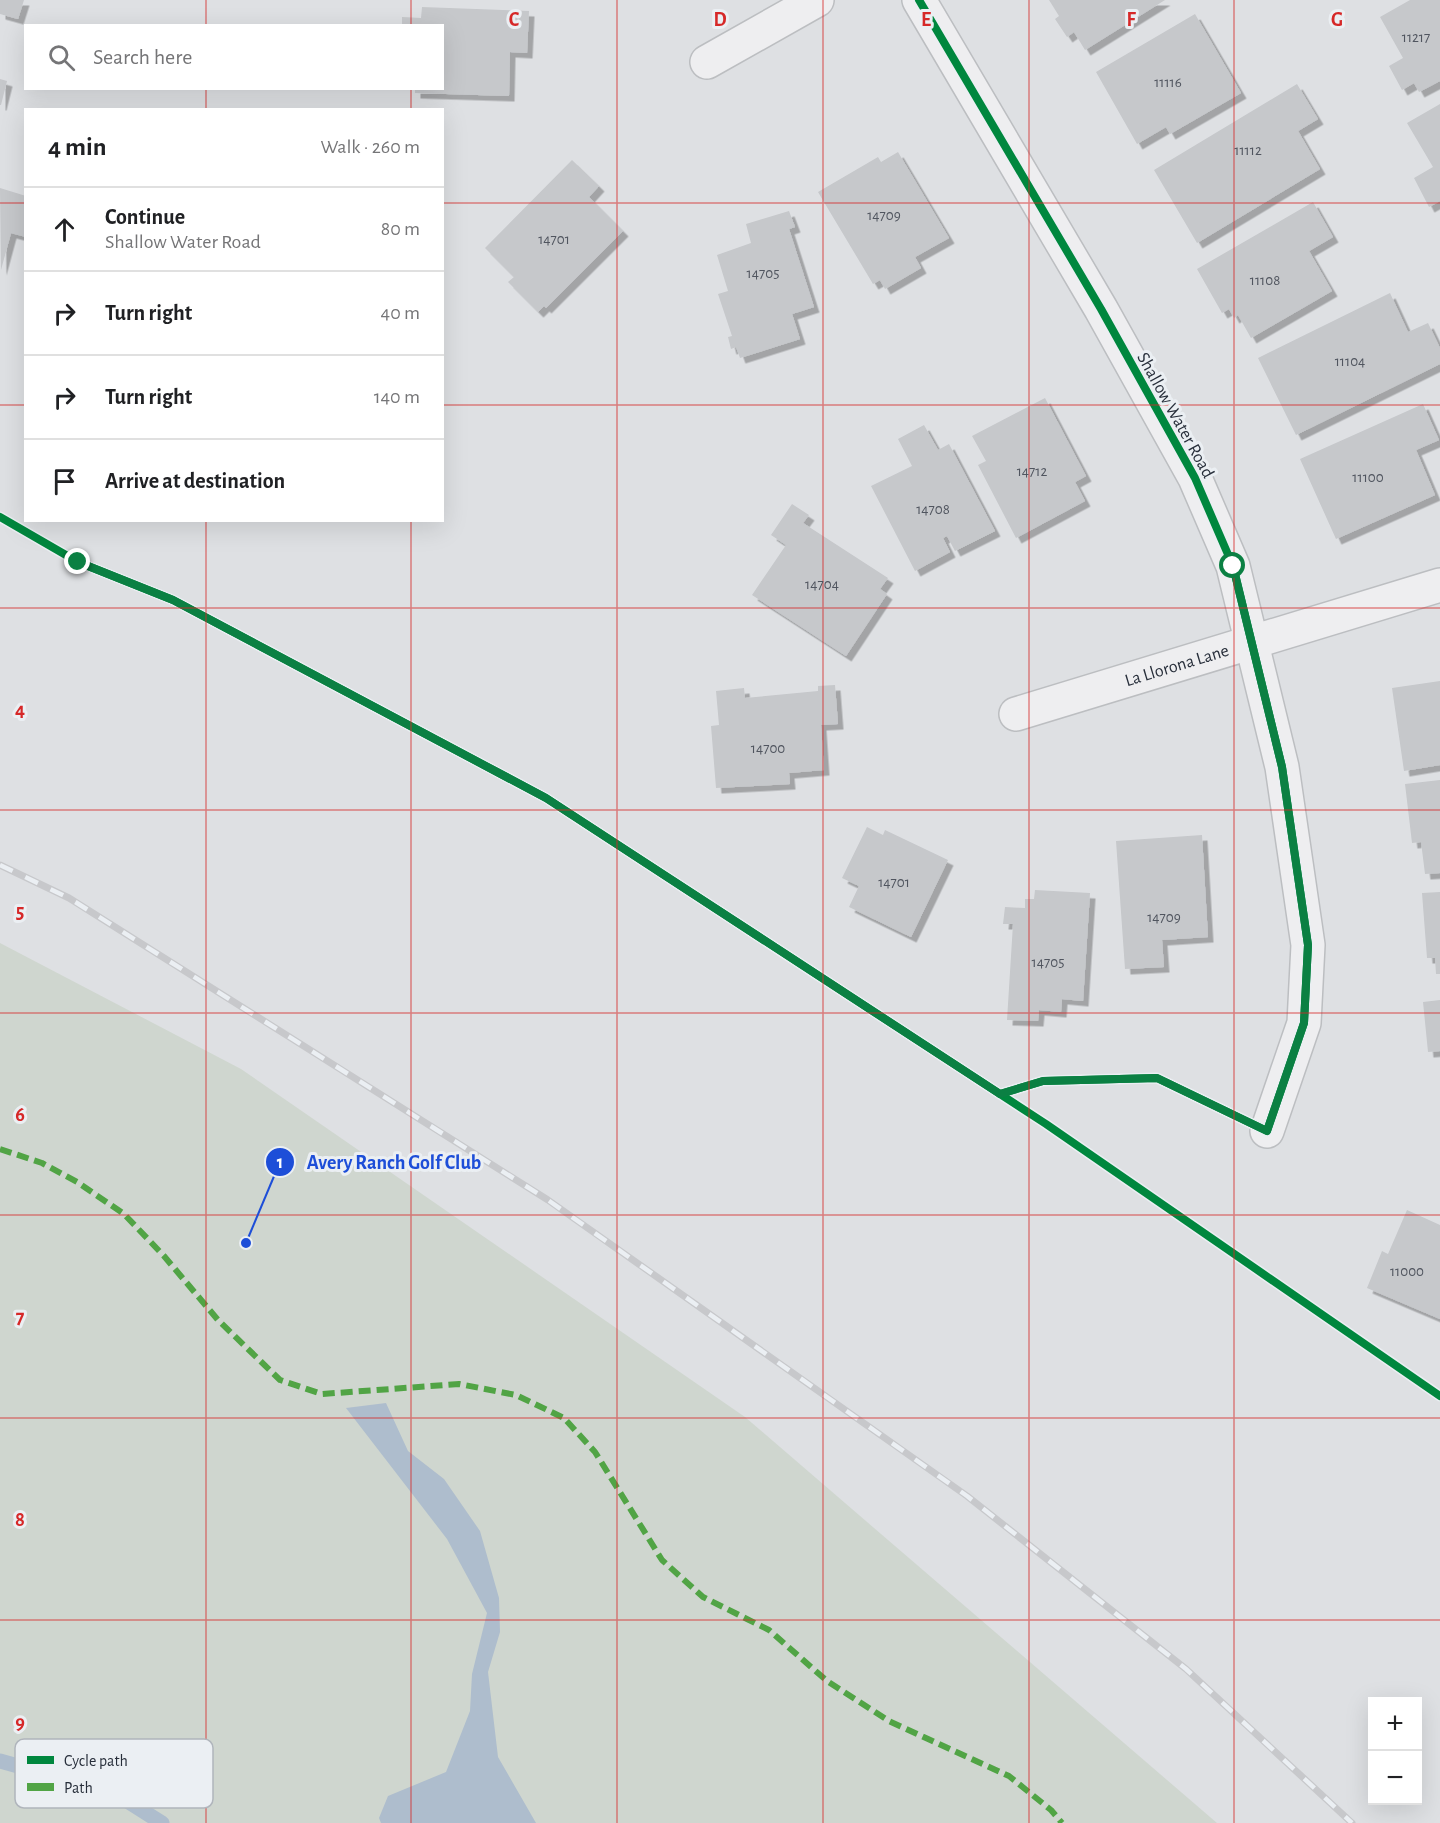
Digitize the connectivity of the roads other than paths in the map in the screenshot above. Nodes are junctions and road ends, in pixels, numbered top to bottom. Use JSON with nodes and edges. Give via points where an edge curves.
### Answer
{"nodes":[{"id":1,"x":817,"y":0,"type":"edge"},
{"id":2,"x":919,"y":0,"type":"edge"},
{"id":3,"x":707,"y":62,"type":"dead end"},
{"id":4,"x":1440,"y":585,"type":"edge"},
{"id":5,"x":1253,"y":643,"type":"junction"},
{"id":6,"x":1016,"y":714,"type":"dead end"},
{"id":7,"x":1267,"y":1131,"type":"dead end"}],
"edges":[{"from":1,"to":3,"type":"street"},
{"from":2,"to":5,"type":"street","name":"Shallow Water Road","via":[[1195,478],[1233,566]]},
{"from":4,"to":5,"type":"street","name":"La Llorona Lane"},
{"from":5,"to":6,"type":"street","name":"La Llorona Lane"},
{"from":5,"to":7,"type":"street","name":"Shallow Water Road","via":[[1282,767],[1308,945],[1304,1023]]}]}
